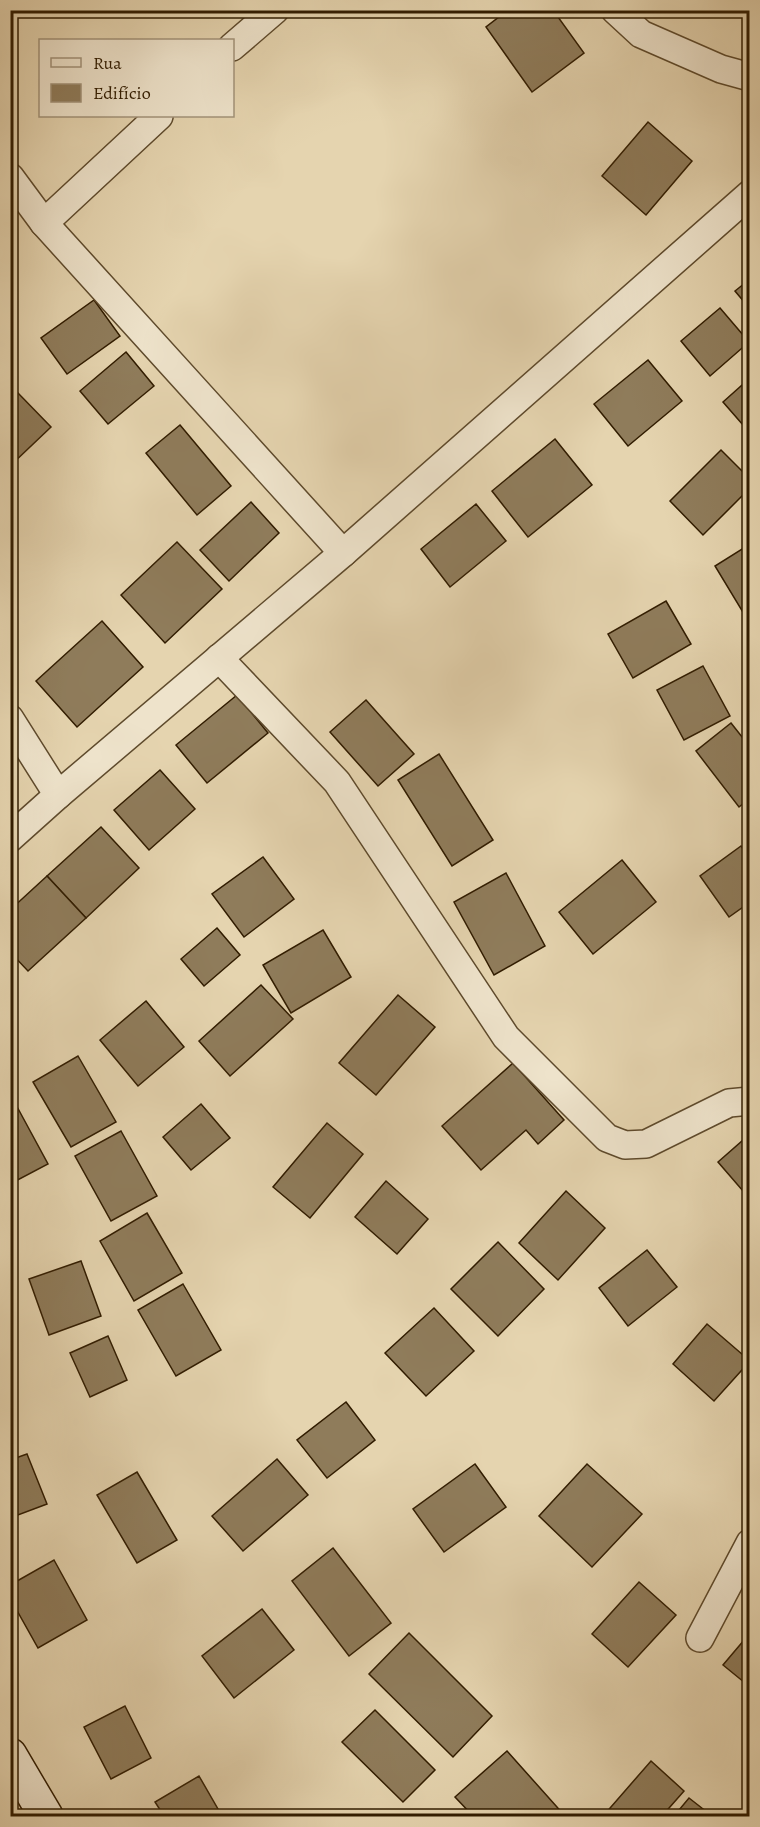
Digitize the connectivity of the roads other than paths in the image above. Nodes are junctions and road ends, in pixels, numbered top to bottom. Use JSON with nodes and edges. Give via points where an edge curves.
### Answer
{"nodes":[{"id":1,"x":275,"y":10,"type":"edge"},
{"id":2,"x":615,"y":10,"type":"edge"},
{"id":3,"x":234,"y":45,"type":"edge"},
{"id":4,"x":750,"y":76,"type":"edge"},
{"id":5,"x":158,"y":117,"type":"edge"},
{"id":6,"x":10,"y":177,"type":"edge"},
{"id":7,"x":750,"y":194,"type":"edge"},
{"id":8,"x":44,"y":223,"type":"junction"},
{"id":9,"x":343,"y":553,"type":"junction"},
{"id":10,"x":219,"y":658,"type":"junction"},
{"id":11,"x":10,"y":719,"type":"edge"},
{"id":12,"x":58,"y":795,"type":"junction"},
{"id":13,"x":10,"y":838,"type":"edge"},
{"id":14,"x":750,"y":1101,"type":"edge"},
{"id":15,"x":750,"y":1543,"type":"edge"},
{"id":16,"x":700,"y":1638,"type":"dead end"},
{"id":17,"x":10,"y":1755,"type":"edge"},
{"id":18,"x":46,"y":1816,"type":"edge"}],
"edges":[{"from":1,"to":3,"type":"street"},
{"from":2,"to":4,"type":"street","via":[[641,34],[721,69]]},
{"from":5,"to":8,"type":"street"},
{"from":6,"to":8,"type":"street"},
{"from":7,"to":9,"type":"street"},
{"from":8,"to":9,"type":"street"},
{"from":9,"to":10,"type":"street"},
{"from":10,"to":12,"type":"street"},
{"from":10,"to":14,"type":"street","via":[[337,782],[506,1038],[607,1138],[625,1145],[645,1144],[729,1104]]},
{"from":11,"to":12,"type":"street"},
{"from":12,"to":13,"type":"street"},
{"from":15,"to":16,"type":"street"},
{"from":17,"to":18,"type":"main road"}]}
